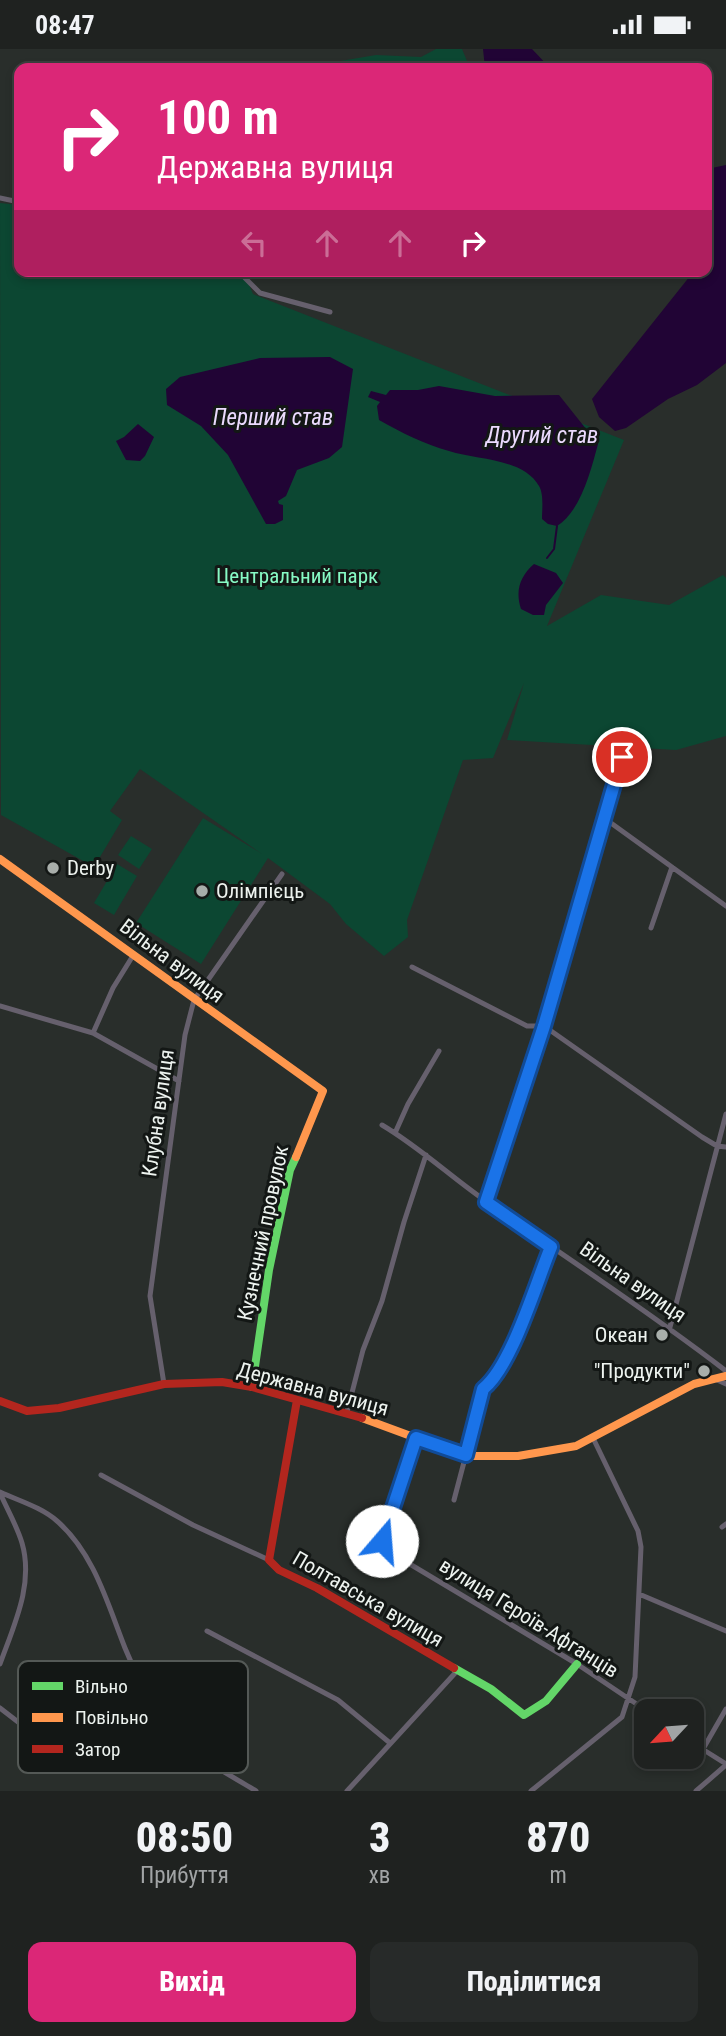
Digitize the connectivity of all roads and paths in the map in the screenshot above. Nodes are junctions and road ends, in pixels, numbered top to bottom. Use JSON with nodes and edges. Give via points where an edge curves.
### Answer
{"nodes":[{"id":1,"x":244,"y":277,"type":"edge"},
{"id":2,"x":330,"y":312,"type":"dead end"},
{"id":3,"x":622,"y":757,"type":"dead end"},
{"id":4,"x":604,"y":818,"type":"junction"},
{"id":5,"x":0,"y":859,"type":"edge"},
{"id":6,"x":672,"y":867,"type":"junction"},
{"id":7,"x":282,"y":874,"type":"dead end"},
{"id":8,"x":726,"y":906,"type":"edge"},
{"id":9,"x":651,"y":927,"type":"dead end"},
{"id":10,"x":134,"y":954,"type":"junction"},
{"id":11,"x":412,"y":967,"type":"dead end"},
{"id":12,"x":194,"y":1000,"type":"junction"},
{"id":13,"x":0,"y":1006,"type":"edge"},
{"id":14,"x":544,"y":1026,"type":"junction"},
{"id":15,"x":93,"y":1033,"type":"junction"},
{"id":16,"x":439,"y":1051,"type":"dead end"},
{"id":17,"x":179,"y":1081,"type":"junction"},
{"id":18,"x":323,"y":1091,"type":"joint"},
{"id":19,"x":726,"y":1114,"type":"edge"},
{"id":20,"x":382,"y":1125,"type":"dead end"},
{"id":21,"x":395,"y":1133,"type":"junction"},
{"id":22,"x":717,"y":1146,"type":"junction"},
{"id":23,"x":726,"y":1147,"type":"edge"},
{"id":24,"x":426,"y":1155,"type":"junction"},
{"id":25,"x":486,"y":1202,"type":"junction"},
{"id":26,"x":551,"y":1247,"type":"junction"},
{"id":27,"x":670,"y":1327,"type":"junction"},
{"id":28,"x":726,"y":1371,"type":"edge"},
{"id":29,"x":726,"y":1376,"type":"edge"},
{"id":30,"x":715,"y":1379,"type":"junction"},
{"id":31,"x":164,"y":1384,"type":"junction"},
{"id":32,"x":726,"y":1384,"type":"edge"},
{"id":33,"x":252,"y":1387,"type":"junction"},
{"id":34,"x":297,"y":1400,"type":"junction"},
{"id":35,"x":0,"y":1402,"type":"edge"},
{"id":36,"x":347,"y":1412,"type":"junction"},
{"id":37,"x":416,"y":1438,"type":"junction"},
{"id":38,"x":593,"y":1439,"type":"junction"},
{"id":39,"x":466,"y":1455,"type":"junction"},
{"id":40,"x":101,"y":1475,"type":"dead end"},
{"id":41,"x":0,"y":1493,"type":"edge"},
{"id":42,"x":454,"y":1500,"type":"dead end"},
{"id":43,"x":269,"y":1560,"type":"junction"},
{"id":44,"x":639,"y":1594,"type":"junction"},
{"id":45,"x":207,"y":1631,"type":"dead end"},
{"id":46,"x":726,"y":1631,"type":"edge"},
{"id":47,"x":131,"y":1661,"type":"edge"},
{"id":48,"x":0,"y":1664,"type":"edge"},
{"id":49,"x":577,"y":1664,"type":"junction"},
{"id":50,"x":457,"y":1671,"type":"junction"},
{"id":51,"x":628,"y":1698,"type":"junction"},
{"id":52,"x":634,"y":1702,"type":"edge"},
{"id":53,"x":0,"y":1709,"type":"edge"},
{"id":54,"x":726,"y":1709,"type":"edge"},
{"id":55,"x":18,"y":1722,"type":"edge"},
{"id":56,"x":390,"y":1743,"type":"junction"},
{"id":57,"x":704,"y":1747,"type":"edge"},
{"id":58,"x":704,"y":1750,"type":"edge"},
{"id":59,"x":726,"y":1765,"type":"edge"},
{"id":60,"x":229,"y":1773,"type":"edge"},
{"id":61,"x":257,"y":1791,"type":"edge"},
{"id":62,"x":347,"y":1791,"type":"edge"},
{"id":63,"x":531,"y":1791,"type":"edge"},
{"id":64,"x":696,"y":1791,"type":"edge"}],
"edges":[{"from":1,"to":2,"type":"street","via":[[260,293]]},
{"from":3,"to":4,"type":"street"},
{"from":4,"to":6,"type":"street"},
{"from":4,"to":14,"type":"street"},
{"from":5,"to":10,"type":"street","name":"Вільна вулиця"},
{"from":6,"to":8,"type":"street"},
{"from":6,"to":9,"type":"street"},
{"from":7,"to":12,"type":"street","name":"Клубна вулиця"},
{"from":10,"to":12,"type":"street","name":"Вільна вулиця"},
{"from":10,"to":15,"type":"street"},
{"from":11,"to":14,"type":"street","via":[[527,1026]]},
{"from":12,"to":17,"type":"street","name":"Клубна вулиця"},
{"from":12,"to":18,"type":"street","name":"Вільна вулиця"},
{"from":13,"to":15,"type":"street"},
{"from":14,"to":22,"type":"street"},
{"from":14,"to":25,"type":"street"},
{"from":15,"to":17,"type":"street"},
{"from":16,"to":21,"type":"street"},
{"from":17,"to":31,"type":"street","name":"Клубна вулиця","via":[[150,1296]]},
{"from":18,"to":33,"type":"street","name":"Кузнечний провулок","via":[[290,1170]]},
{"from":19,"to":22,"type":"street"},
{"from":20,"to":21,"type":"street","name":"Вільна вулиця"},
{"from":21,"to":24,"type":"street","name":"Вільна вулиця"},
{"from":22,"to":23,"type":"street"},
{"from":22,"to":27,"type":"street"},
{"from":24,"to":25,"type":"street","name":"Вільна вулиця"},
{"from":24,"to":36,"type":"street"},
{"from":25,"to":26,"type":"street","name":"Вільна вулиця"},
{"from":26,"to":27,"type":"street","name":"Вільна вулиця"},
{"from":26,"to":39,"type":"street","via":[[510,1349],[483,1389]]},
{"from":27,"to":28,"type":"street","name":"Вільна вулиця"},
{"from":29,"to":30,"type":"street","name":"Державна вулиця"},
{"from":30,"to":32,"type":"street"},
{"from":30,"to":38,"type":"street","name":"Державна вулиця","via":[[694,1384]]},
{"from":31,"to":33,"type":"street","name":"Державна вулиця","via":[[222,1382]]},
{"from":31,"to":35,"type":"street","name":"Державна вулиця","via":[[59,1408],[27,1411]]},
{"from":33,"to":34,"type":"street","name":"Державна вулиця"},
{"from":34,"to":36,"type":"street","name":"Державна вулиця"},
{"from":34,"to":43,"type":"street","name":"Полтавська вулиця"},
{"from":36,"to":37,"type":"street","name":"Державна вулиця"},
{"from":37,"to":39,"type":"street","name":"Державна вулиця"},
{"from":37,"to":49,"type":"street","name":"вулиця Героїв-Афганців","via":[[382,1541],[398,1557]]},
{"from":38,"to":39,"type":"street","name":"Державна вулиця","via":[[518,1456]]},
{"from":38,"to":44,"type":"street","via":[[638,1531]]},
{"from":39,"to":42,"type":"street"},
{"from":40,"to":43,"type":"street"},
{"from":41,"to":47,"type":"street","via":[[43,1511],[70,1534],[94,1571]]},
{"from":41,"to":48,"type":"street","via":[[22,1543],[26,1569],[24,1595]]},
{"from":43,"to":50,"type":"street","name":"Полтавська вулиця","via":[[279,1570]]},
{"from":44,"to":46,"type":"street"},
{"from":44,"to":51,"type":"street","via":[[635,1677]]},
{"from":45,"to":56,"type":"street","via":[[338,1700]]},
{"from":49,"to":50,"type":"street","name":"Полтавська вулиця","via":[[532,1713],[524,1715],[491,1689]]},
{"from":49,"to":51,"type":"street","name":"вулиця Героїв-Афганців"},
{"from":50,"to":56,"type":"street"},
{"from":51,"to":52,"type":"street","name":"вулиця Героїв-Афганців"},
{"from":51,"to":63,"type":"street","via":[[622,1717]]},
{"from":53,"to":55,"type":"street"},
{"from":54,"to":57,"type":"street"},
{"from":56,"to":62,"type":"street"},
{"from":58,"to":59,"type":"street"},
{"from":59,"to":64,"type":"street"},
{"from":60,"to":61,"type":"street"}]}
